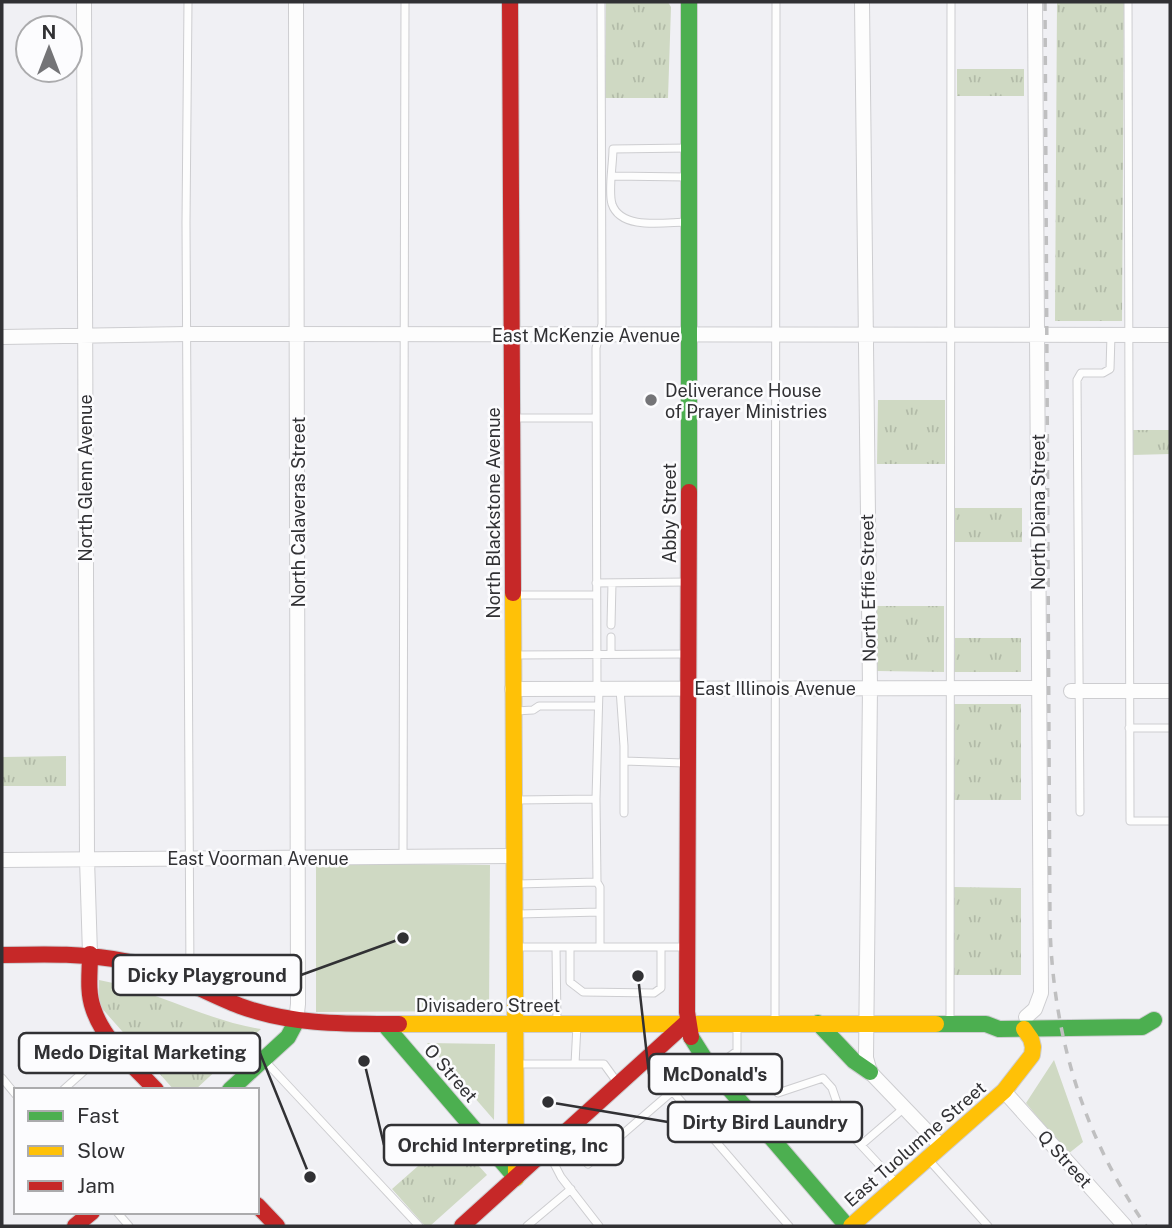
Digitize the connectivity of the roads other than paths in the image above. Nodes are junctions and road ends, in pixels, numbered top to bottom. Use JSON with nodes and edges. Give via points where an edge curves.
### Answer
{"nodes":[{"id":1,"x":85,"y":2,"type":"edge"},
{"id":2,"x":188,"y":2,"type":"edge"},
{"id":3,"x":296,"y":2,"type":"edge"},
{"id":4,"x":405,"y":2,"type":"edge"},
{"id":5,"x":510,"y":2,"type":"edge"},
{"id":6,"x":601,"y":2,"type":"edge"},
{"id":7,"x":689,"y":2,"type":"edge"},
{"id":8,"x":776,"y":2,"type":"edge"},
{"id":9,"x":862,"y":2,"type":"edge"},
{"id":10,"x":951,"y":2,"type":"edge"},
{"id":11,"x":1035,"y":2,"type":"edge"},
{"id":12,"x":1128,"y":2,"type":"edge"},
{"id":13,"x":688,"y":148,"type":"junction"},
{"id":14,"x":613,"y":176,"type":"junction"},
{"id":15,"x":688,"y":177,"type":"junction"},
{"id":16,"x":688,"y":222,"type":"junction"},
{"id":17,"x":188,"y":334,"type":"junction"},
{"id":18,"x":298,"y":334,"type":"junction"},
{"id":19,"x":404,"y":335,"type":"junction"},
{"id":20,"x":512,"y":335,"type":"junction"},
{"id":21,"x":599,"y":335,"type":"junction"},
{"id":22,"x":775,"y":335,"type":"junction"},
{"id":23,"x":865,"y":335,"type":"junction"},
{"id":24,"x":951,"y":335,"type":"junction"},
{"id":25,"x":1037,"y":335,"type":"junction"},
{"id":26,"x":1111,"y":335,"type":"junction"},
{"id":27,"x":1129,"y":335,"type":"junction"},
{"id":28,"x":1170,"y":335,"type":"edge"},
{"id":29,"x":85,"y":336,"type":"junction"},
{"id":30,"x":688,"y":336,"type":"junction"},
{"id":31,"x":2,"y":337,"type":"edge"},
{"id":32,"x":512,"y":418,"type":"junction"},
{"id":33,"x":596,"y":418,"type":"junction"},
{"id":34,"x":688,"y":582,"type":"junction"},
{"id":35,"x":596,"y":583,"type":"junction"},
{"id":36,"x":612,"y":583,"type":"junction"},
{"id":37,"x":596,"y":595,"type":"junction"},
{"id":38,"x":512,"y":596,"type":"junction"},
{"id":39,"x":611,"y":625,"type":"dead end"},
{"id":40,"x":611,"y":637,"type":"dead end"},
{"id":41,"x":597,"y":654,"type":"junction"},
{"id":42,"x":611,"y":654,"type":"junction"},
{"id":43,"x":688,"y":654,"type":"junction"},
{"id":44,"x":512,"y":655,"type":"junction"},
{"id":45,"x":775,"y":688,"type":"junction"},
{"id":46,"x":870,"y":688,"type":"junction"},
{"id":47,"x":950,"y":688,"type":"junction"},
{"id":48,"x":1038,"y":688,"type":"junction"},
{"id":49,"x":512,"y":689,"type":"junction"},
{"id":50,"x":538,"y":689,"type":"junction"},
{"id":51,"x":598,"y":689,"type":"junction"},
{"id":52,"x":620,"y":689,"type":"junction"},
{"id":53,"x":688,"y":689,"type":"junction"},
{"id":54,"x":1075,"y":691,"type":"junction"},
{"id":55,"x":1128,"y":691,"type":"junction"},
{"id":56,"x":1170,"y":691,"type":"edge"},
{"id":57,"x":539,"y":706,"type":"junction"},
{"id":58,"x":597,"y":706,"type":"junction"},
{"id":59,"x":512,"y":711,"type":"junction"},
{"id":60,"x":1129,"y":728,"type":"junction"},
{"id":61,"x":1170,"y":728,"type":"edge"},
{"id":62,"x":624,"y":761,"type":"junction"},
{"id":63,"x":688,"y":763,"type":"junction"},
{"id":64,"x":596,"y":799,"type":"junction"},
{"id":65,"x":513,"y":800,"type":"junction"},
{"id":66,"x":1080,"y":812,"type":"dead end"},
{"id":67,"x":624,"y":813,"type":"dead end"},
{"id":68,"x":1170,"y":821,"type":"edge"},
{"id":69,"x":513,"y":856,"type":"junction"},
{"id":70,"x":403,"y":857,"type":"junction"},
{"id":71,"x":191,"y":858,"type":"junction"},
{"id":72,"x":298,"y":858,"type":"junction"},
{"id":73,"x":87,"y":859,"type":"junction"},
{"id":74,"x":2,"y":860,"type":"edge"},
{"id":75,"x":597,"y":882,"type":"junction"},
{"id":76,"x":514,"y":884,"type":"junction"},
{"id":77,"x":600,"y":912,"type":"junction"},
{"id":78,"x":514,"y":915,"type":"junction"},
{"id":79,"x":514,"y":947,"type":"junction"},
{"id":80,"x":556,"y":947,"type":"junction"},
{"id":81,"x":569,"y":947,"type":"junction"},
{"id":82,"x":600,"y":947,"type":"junction"},
{"id":83,"x":661,"y":947,"type":"junction"},
{"id":84,"x":688,"y":947,"type":"junction"},
{"id":85,"x":90,"y":954,"type":"junction"},
{"id":86,"x":2,"y":955,"type":"edge"},
{"id":87,"x":190,"y":983,"type":"junction"},
{"id":88,"x":1162,"y":1020,"type":"edge"},
{"id":89,"x":296,"y":1022,"type":"junction"},
{"id":90,"x":686,"y":1023,"type":"junction"},
{"id":91,"x":737,"y":1023,"type":"junction"},
{"id":92,"x":775,"y":1023,"type":"junction"},
{"id":93,"x":818,"y":1023,"type":"junction"},
{"id":94,"x":1025,"y":1023,"type":"junction"},
{"id":95,"x":384,"y":1024,"type":"junction"},
{"id":96,"x":514,"y":1024,"type":"junction"},
{"id":97,"x":557,"y":1024,"type":"junction"},
{"id":98,"x":578,"y":1024,"type":"junction"},
{"id":99,"x":866,"y":1024,"type":"junction"},
{"id":100,"x":950,"y":1024,"type":"junction"},
{"id":101,"x":1049,"y":1028,"type":"junction"},
{"id":102,"x":116,"y":1042,"type":"junction"},
{"id":103,"x":264,"y":1059,"type":"junction"},
{"id":104,"x":514,"y":1063,"type":"junction"},
{"id":105,"x":575,"y":1064,"type":"junction"},
{"id":106,"x":709,"y":1066,"type":"junction"},
{"id":107,"x":870,"y":1072,"type":"junction"},
{"id":108,"x":2,"y":1078,"type":"edge"},
{"id":109,"x":618,"y":1083,"type":"junction"},
{"id":110,"x":65,"y":1088,"type":"edge"},
{"id":111,"x":154,"y":1088,"type":"edge"},
{"id":112,"x":232,"y":1088,"type":"edge"},
{"id":113,"x":1004,"y":1091,"type":"junction"},
{"id":114,"x":673,"y":1092,"type":"junction"},
{"id":115,"x":14,"y":1093,"type":"edge"},
{"id":116,"x":778,"y":1093,"type":"dead end"},
{"id":117,"x":904,"y":1108,"type":"junction"},
{"id":118,"x":562,"y":1136,"type":"junction"},
{"id":119,"x":861,"y":1145,"type":"junction"},
{"id":120,"x":941,"y":1146,"type":"junction"},
{"id":121,"x":547,"y":1150,"type":"junction"},
{"id":122,"x":927,"y":1158,"type":"junction"},
{"id":123,"x":516,"y":1178,"type":"junction"},
{"id":124,"x":898,"y":1185,"type":"junction"},
{"id":125,"x":571,"y":1189,"type":"junction"},
{"id":126,"x":259,"y":1207,"type":"edge"},
{"id":127,"x":90,"y":1214,"type":"edge"},
{"id":128,"x":75,"y":1226,"type":"edge"},
{"id":129,"x":276,"y":1226,"type":"edge"},
{"id":130,"x":419,"y":1226,"type":"edge"},
{"id":131,"x":462,"y":1226,"type":"edge"},
{"id":132,"x":527,"y":1226,"type":"edge"},
{"id":133,"x":599,"y":1226,"type":"edge"},
{"id":134,"x":789,"y":1226,"type":"edge"},
{"id":135,"x":849,"y":1226,"type":"edge"},
{"id":136,"x":988,"y":1226,"type":"edge"},
{"id":137,"x":1125,"y":1226,"type":"edge"}],
"edges":[{"from":1,"to":29,"type":"street","name":"North Glenn Avenue"},
{"from":2,"to":17,"type":"lane"},
{"from":3,"to":18,"type":"street","name":"North Calaveras Street"},
{"from":4,"to":19,"type":"lane"},
{"from":5,"to":20,"type":"main road","name":"North Blackstone Avenue"},
{"from":6,"to":21,"type":"lane"},
{"from":7,"to":13,"type":"main road","name":"Abby Street"},
{"from":8,"to":22,"type":"lane"},
{"from":9,"to":23,"type":"street","name":"North Effie Street"},
{"from":10,"to":24,"type":"lane"},
{"from":11,"to":25,"type":"street","name":"North Diana Street"},
{"from":12,"to":27,"type":"lane"},
{"from":13,"to":14,"type":"lane","via":[[614,149]]},
{"from":13,"to":15,"type":"main road","name":"Abby Street"},
{"from":14,"to":15,"type":"lane"},
{"from":14,"to":16,"type":"lane","via":[[612,205],[621,217]]},
{"from":15,"to":16,"type":"main road","name":"Abby Street"},
{"from":16,"to":30,"type":"main road","name":"Abby Street"},
{"from":17,"to":18,"type":"street","name":"East McKenzie Avenue"},
{"from":17,"to":29,"type":"street","name":"East McKenzie Avenue"},
{"from":17,"to":71,"type":"lane"},
{"from":18,"to":19,"type":"street","name":"East McKenzie Avenue"},
{"from":18,"to":72,"type":"street","name":"North Calaveras Street"},
{"from":19,"to":20,"type":"street","name":"East McKenzie Avenue"},
{"from":19,"to":70,"type":"lane"},
{"from":20,"to":21,"type":"street","name":"East McKenzie Avenue"},
{"from":20,"to":32,"type":"main road","name":"North Blackstone Avenue"},
{"from":21,"to":30,"type":"street","name":"East McKenzie Avenue"},
{"from":21,"to":33,"type":"lane"},
{"from":22,"to":23,"type":"street","name":"East McKenzie Avenue"},
{"from":22,"to":30,"type":"street","name":"East McKenzie Avenue"},
{"from":22,"to":45,"type":"lane"},
{"from":23,"to":24,"type":"street","name":"East McKenzie Avenue"},
{"from":23,"to":46,"type":"street","name":"North Effie Street"},
{"from":24,"to":25,"type":"street","name":"East McKenzie Avenue"},
{"from":24,"to":47,"type":"lane"},
{"from":25,"to":26,"type":"street","name":"East McKenzie Avenue"},
{"from":25,"to":48,"type":"street","name":"North Diana Street"},
{"from":26,"to":27,"type":"street","name":"East McKenzie Avenue"},
{"from":26,"to":54,"type":"lane","via":[[1110,369],[1081,373],[1077,380]]},
{"from":27,"to":28,"type":"street","name":"East McKenzie Avenue"},
{"from":27,"to":55,"type":"lane"},
{"from":29,"to":31,"type":"street","name":"East McKenzie Avenue"},
{"from":29,"to":73,"type":"street","name":"North Glenn Avenue"},
{"from":30,"to":34,"type":"main road","name":"Abby Street"},
{"from":32,"to":33,"type":"lane"},
{"from":32,"to":38,"type":"main road","name":"North Blackstone Avenue"},
{"from":33,"to":35,"type":"lane"},
{"from":34,"to":36,"type":"lane"},
{"from":34,"to":43,"type":"main road","name":"Abby Street"},
{"from":35,"to":36,"type":"lane"},
{"from":35,"to":37,"type":"lane"},
{"from":36,"to":39,"type":"lane"},
{"from":37,"to":38,"type":"lane"},
{"from":37,"to":41,"type":"lane"},
{"from":38,"to":44,"type":"main road","name":"North Blackstone Avenue"},
{"from":40,"to":42,"type":"lane"},
{"from":41,"to":42,"type":"lane"},
{"from":41,"to":44,"type":"lane"},
{"from":41,"to":51,"type":"lane"},
{"from":42,"to":43,"type":"lane"},
{"from":43,"to":53,"type":"main road","name":"Abby Street"},
{"from":44,"to":49,"type":"main road","name":"North Blackstone Avenue"},
{"from":45,"to":46,"type":"street","name":"East Illinois Avenue"},
{"from":45,"to":53,"type":"street","name":"East Illinois Avenue"},
{"from":45,"to":92,"type":"lane"},
{"from":46,"to":47,"type":"street","name":"East Illinois Avenue"},
{"from":46,"to":99,"type":"street","name":"North Effie Street"},
{"from":47,"to":48,"type":"street","name":"East Illinois Avenue"},
{"from":47,"to":100,"type":"lane"},
{"from":48,"to":94,"type":"street","name":"North Diana Street","via":[[1041,993]]},
{"from":49,"to":50,"type":"street","name":"East Illinois Avenue"},
{"from":49,"to":59,"type":"main road","name":"North Blackstone Avenue"},
{"from":50,"to":51,"type":"street","name":"East Illinois Avenue"},
{"from":50,"to":57,"type":"lane"},
{"from":51,"to":52,"type":"street","name":"East Illinois Avenue"},
{"from":51,"to":58,"type":"lane"},
{"from":52,"to":53,"type":"street","name":"East Illinois Avenue"},
{"from":52,"to":62,"type":"lane"},
{"from":53,"to":63,"type":"main road","name":"Abby Street"},
{"from":54,"to":55,"type":"street"},
{"from":54,"to":66,"type":"lane"},
{"from":55,"to":56,"type":"street"},
{"from":55,"to":60,"type":"lane"},
{"from":57,"to":58,"type":"lane"},
{"from":57,"to":59,"type":"lane"},
{"from":58,"to":64,"type":"lane"},
{"from":59,"to":65,"type":"main road","name":"North Blackstone Avenue"},
{"from":60,"to":61,"type":"lane"},
{"from":60,"to":68,"type":"lane","via":[[1130,821]]},
{"from":62,"to":63,"type":"lane"},
{"from":62,"to":67,"type":"lane"},
{"from":63,"to":84,"type":"main road","name":"Abby Street"},
{"from":64,"to":65,"type":"lane"},
{"from":64,"to":75,"type":"lane"},
{"from":65,"to":69,"type":"main road","name":"North Blackstone Avenue"},
{"from":69,"to":70,"type":"street","name":"East Voorman Avenue"},
{"from":69,"to":76,"type":"main road","name":"North Blackstone Avenue"},
{"from":70,"to":72,"type":"street","name":"East Voorman Avenue"},
{"from":71,"to":72,"type":"street","name":"East Voorman Avenue"},
{"from":71,"to":73,"type":"street","name":"East Voorman Avenue"},
{"from":71,"to":87,"type":"lane"},
{"from":72,"to":89,"type":"street","name":"North Calaveras Street"},
{"from":73,"to":74,"type":"street","name":"East Voorman Avenue"},
{"from":73,"to":85,"type":"street","name":"North Glenn Avenue"},
{"from":75,"to":76,"type":"lane"},
{"from":75,"to":77,"type":"lane"},
{"from":76,"to":78,"type":"main road","name":"North Blackstone Avenue"},
{"from":77,"to":78,"type":"lane"},
{"from":77,"to":82,"type":"lane"},
{"from":78,"to":79,"type":"main road","name":"North Blackstone Avenue"},
{"from":79,"to":80,"type":"lane"},
{"from":79,"to":96,"type":"main road","name":"North Blackstone Avenue"},
{"from":80,"to":81,"type":"lane"},
{"from":80,"to":97,"type":"lane"},
{"from":81,"to":82,"type":"lane"},
{"from":81,"to":83,"type":"lane","via":[[570,982],[583,992],[654,993],[661,988]]},
{"from":82,"to":83,"type":"lane"},
{"from":83,"to":84,"type":"lane"},
{"from":84,"to":90,"type":"main road","name":"Abby Street"},
{"from":85,"to":86,"type":"main road","name":"Divisadero Street"},
{"from":85,"to":87,"type":"main road","name":"Divisadero Street","via":[[126,960]]},
{"from":85,"to":102,"type":"main road","via":[[93,1012]]},
{"from":87,"to":89,"type":"main road","name":"Divisadero Street","via":[[231,1002]]},
{"from":88,"to":94,"type":"main road","name":"Divisadero Street","via":[[1141,1015]]},
{"from":88,"to":101,"type":"main road","name":"Divisadero Street","via":[[1142,1027]]},
{"from":89,"to":95,"type":"main road","name":"Divisadero Street"},
{"from":89,"to":103,"type":"main road","via":[[288,1037]]},
{"from":90,"to":91,"type":"main road","name":"Divisadero Street"},
{"from":90,"to":98,"type":"main road","name":"Divisadero Street"},
{"from":90,"to":106,"type":"main road"},
{"from":90,"to":109,"type":"main road"},
{"from":91,"to":92,"type":"main road","name":"Divisadero Street"},
{"from":91,"to":106,"type":"lane","via":[[737,1051]]},
{"from":92,"to":93,"type":"main road","name":"Divisadero Street"},
{"from":93,"to":99,"type":"main road","name":"Divisadero Street"},
{"from":93,"to":107,"type":"main road"},
{"from":94,"to":100,"type":"main road","name":"Divisadero Street","via":[[999,1029],[986,1024]]},
{"from":94,"to":101,"type":"main road","name":"Divisadero Street"},
{"from":94,"to":113,"type":"main road","name":"East Tuolumne Street","via":[[1032,1053]]},
{"from":95,"to":96,"type":"main road","name":"Divisadero Street"},
{"from":95,"to":123,"type":"main road","name":"O Street"},
{"from":96,"to":97,"type":"main road","name":"Divisadero Street"},
{"from":96,"to":104,"type":"main road","name":"North Blackstone Avenue"},
{"from":97,"to":98,"type":"main road","name":"Divisadero Street"},
{"from":98,"to":105,"type":"lane"},
{"from":99,"to":100,"type":"main road","name":"Divisadero Street"},
{"from":99,"to":107,"type":"street","name":"North Effie Street"},
{"from":101,"to":113,"type":"main road","name":"East Tuolumne Street","via":[[1034,1070],[1014,1089]]},
{"from":102,"to":110,"type":"lane"},
{"from":102,"to":111,"type":"main road"},
{"from":103,"to":112,"type":"main road"},
{"from":103,"to":130,"type":"lane"},
{"from":104,"to":105,"type":"lane"},
{"from":104,"to":123,"type":"main road","name":"North Blackstone Avenue"},
{"from":105,"to":109,"type":"lane","via":[[604,1064]]},
{"from":106,"to":114,"type":"lane"},
{"from":106,"to":135,"type":"main road"},
{"from":107,"to":117,"type":"street"},
{"from":108,"to":115,"type":"lane"},
{"from":109,"to":118,"type":"main road"},
{"from":113,"to":120,"type":"main road","name":"East Tuolumne Street"},
{"from":113,"to":137,"type":"street","name":"Q Street"},
{"from":114,"to":118,"type":"lane","via":[[588,1164]]},
{"from":114,"to":134,"type":"lane"},
{"from":116,"to":119,"type":"lane","via":[[823,1078],[832,1088],[846,1129]]},
{"from":117,"to":119,"type":"lane"},
{"from":117,"to":120,"type":"street"},
{"from":118,"to":121,"type":"main road"},
{"from":119,"to":124,"type":"lane"},
{"from":120,"to":122,"type":"main road","name":"East Tuolumne Street"},
{"from":121,"to":123,"type":"main road"},
{"from":121,"to":125,"type":"lane"},
{"from":122,"to":124,"type":"main road","name":"East Tuolumne Street"},
{"from":122,"to":136,"type":"lane"},
{"from":123,"to":131,"type":"main road"},
{"from":124,"to":135,"type":"main road","name":"East Tuolumne Street"},
{"from":125,"to":132,"type":"lane"},
{"from":125,"to":133,"type":"lane"},
{"from":126,"to":129,"type":"main road"},
{"from":127,"to":128,"type":"main road"}]}
